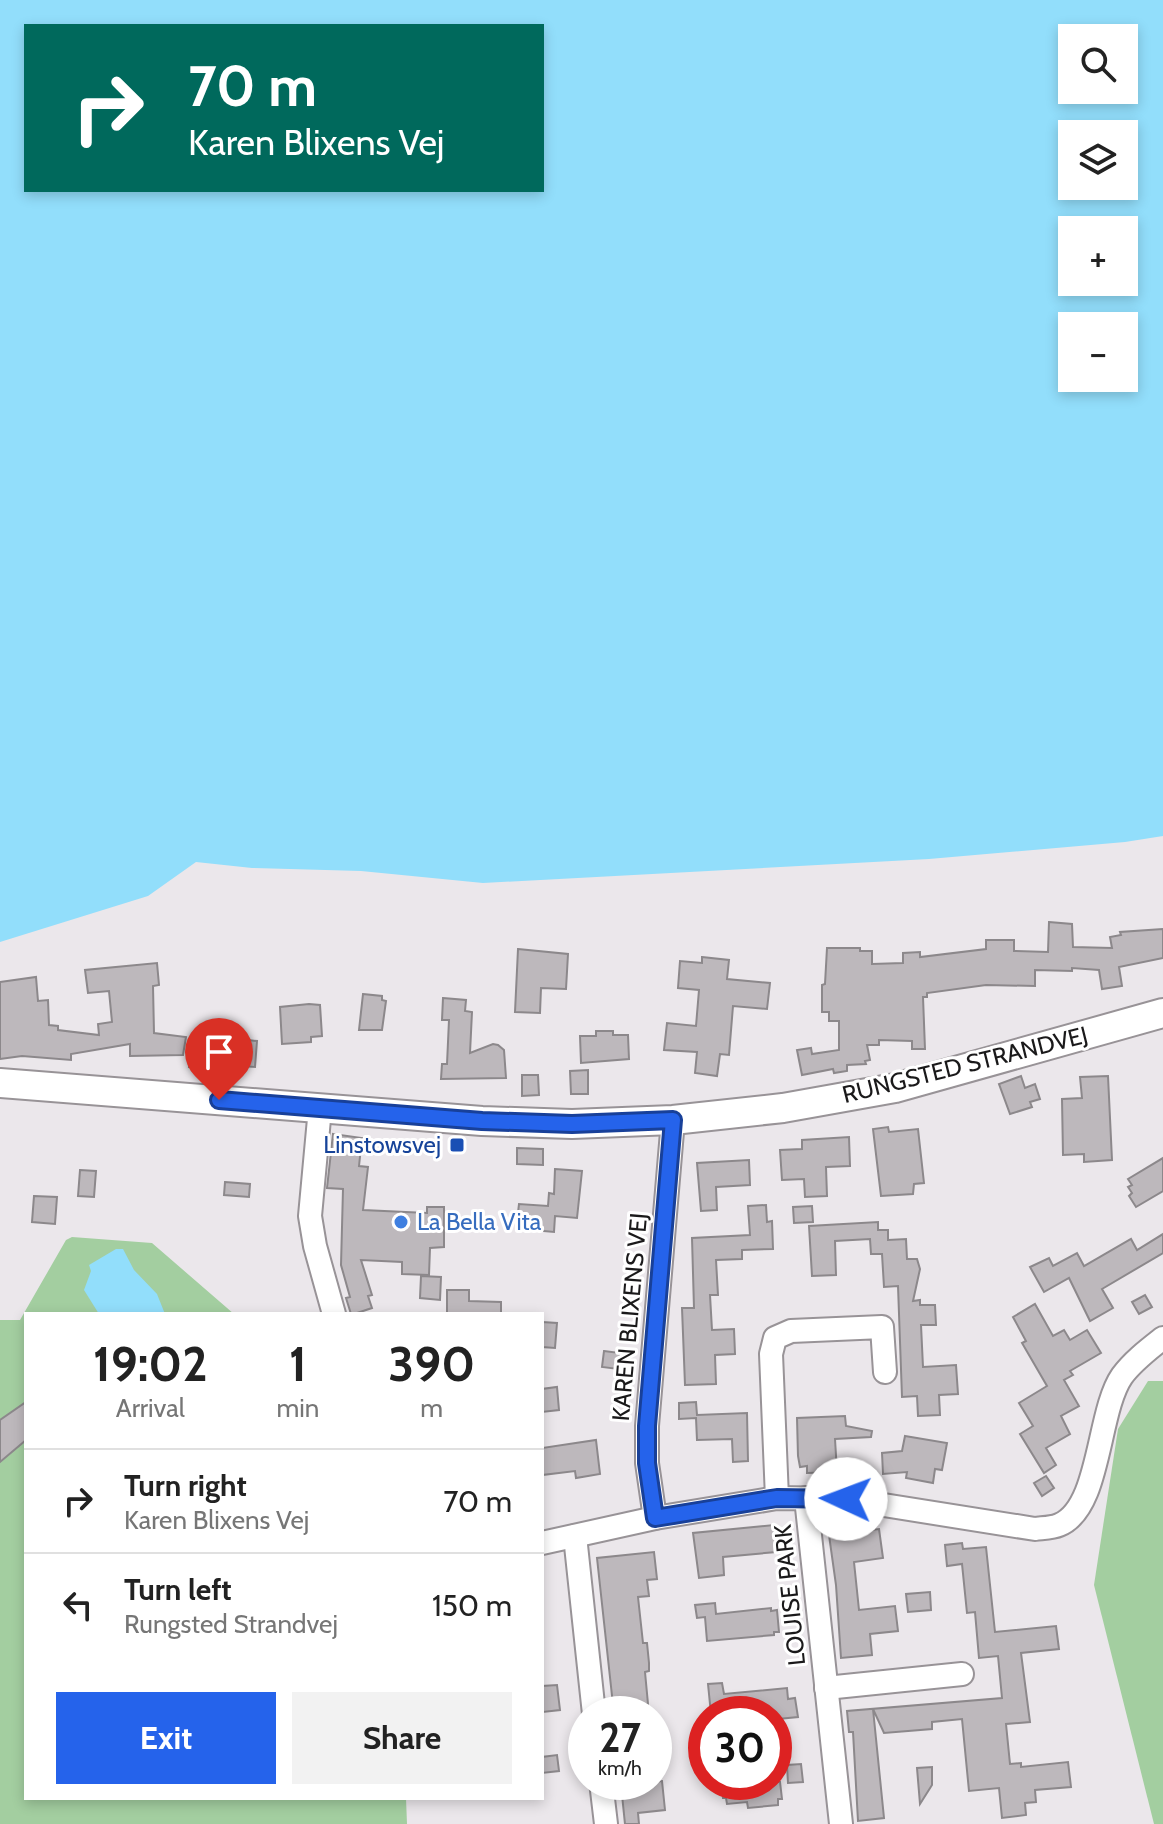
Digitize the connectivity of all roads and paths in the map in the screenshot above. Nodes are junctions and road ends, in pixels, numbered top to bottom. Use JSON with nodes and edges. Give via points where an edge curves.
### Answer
{"nodes":[{"id":1,"x":1163,"y":1013,"type":"edge"},
{"id":2,"x":0,"y":1083,"type":"edge"},
{"id":3,"x":320,"y":1108,"type":"junction"},
{"id":4,"x":673,"y":1120,"type":"junction"},
{"id":5,"x":333,"y":1312,"type":"edge"},
{"id":6,"x":1163,"y":1338,"type":"edge"},
{"id":7,"x":1153,"y":1353,"type":"edge"},
{"id":8,"x":885,"y":1372,"type":"dead end"},
{"id":9,"x":777,"y":1498,"type":"junction"},
{"id":10,"x":806,"y":1498,"type":"junction"},
{"id":11,"x":655,"y":1518,"type":"junction"},
{"id":12,"x":575,"y":1536,"type":"junction"},
{"id":13,"x":544,"y":1543,"type":"edge"},
{"id":14,"x":962,"y":1674,"type":"dead end"},
{"id":15,"x":826,"y":1688,"type":"junction"},
{"id":16,"x":592,"y":1696,"type":"edge"},
{"id":17,"x":603,"y":1800,"type":"edge"},
{"id":18,"x":606,"y":1824,"type":"edge"},
{"id":19,"x":841,"y":1824,"type":"edge"}],
"edges":[{"from":1,"to":4,"type":"main road","name":"RUNGSTED STRANDVEJ","via":[[895,1088]]},
{"from":2,"to":3,"type":"main road","name":"RUNGSTED STRANDVEJ"},
{"from":3,"to":4,"type":"main road","name":"RUNGSTED STRANDVEJ","via":[[482,1121]]},
{"from":3,"to":5,"type":"street","via":[[310,1216]]},
{"from":4,"to":11,"type":"street","name":"KAREN BLIXENS VEJ","via":[[647,1426]]},
{"from":6,"to":7,"type":"street"},
{"from":7,"to":10,"type":"street","via":[[1122,1376],[1109,1404],[1086,1492],[1075,1513],[1060,1525],[1035,1529],[846,1499]]},
{"from":8,"to":9,"type":"street","via":[[882,1327],[791,1331],[775,1338],[771,1354]]},
{"from":9,"to":10,"type":"street"},
{"from":9,"to":11,"type":"street"},
{"from":10,"to":15,"type":"street","name":"LOUISE PARK"},
{"from":11,"to":12,"type":"street"},
{"from":12,"to":13,"type":"street"},
{"from":12,"to":16,"type":"street"},
{"from":14,"to":15,"type":"street","name":"LOUISE PARK"},
{"from":15,"to":19,"type":"street","name":"LOUISE PARK"},
{"from":17,"to":18,"type":"street"}]}
